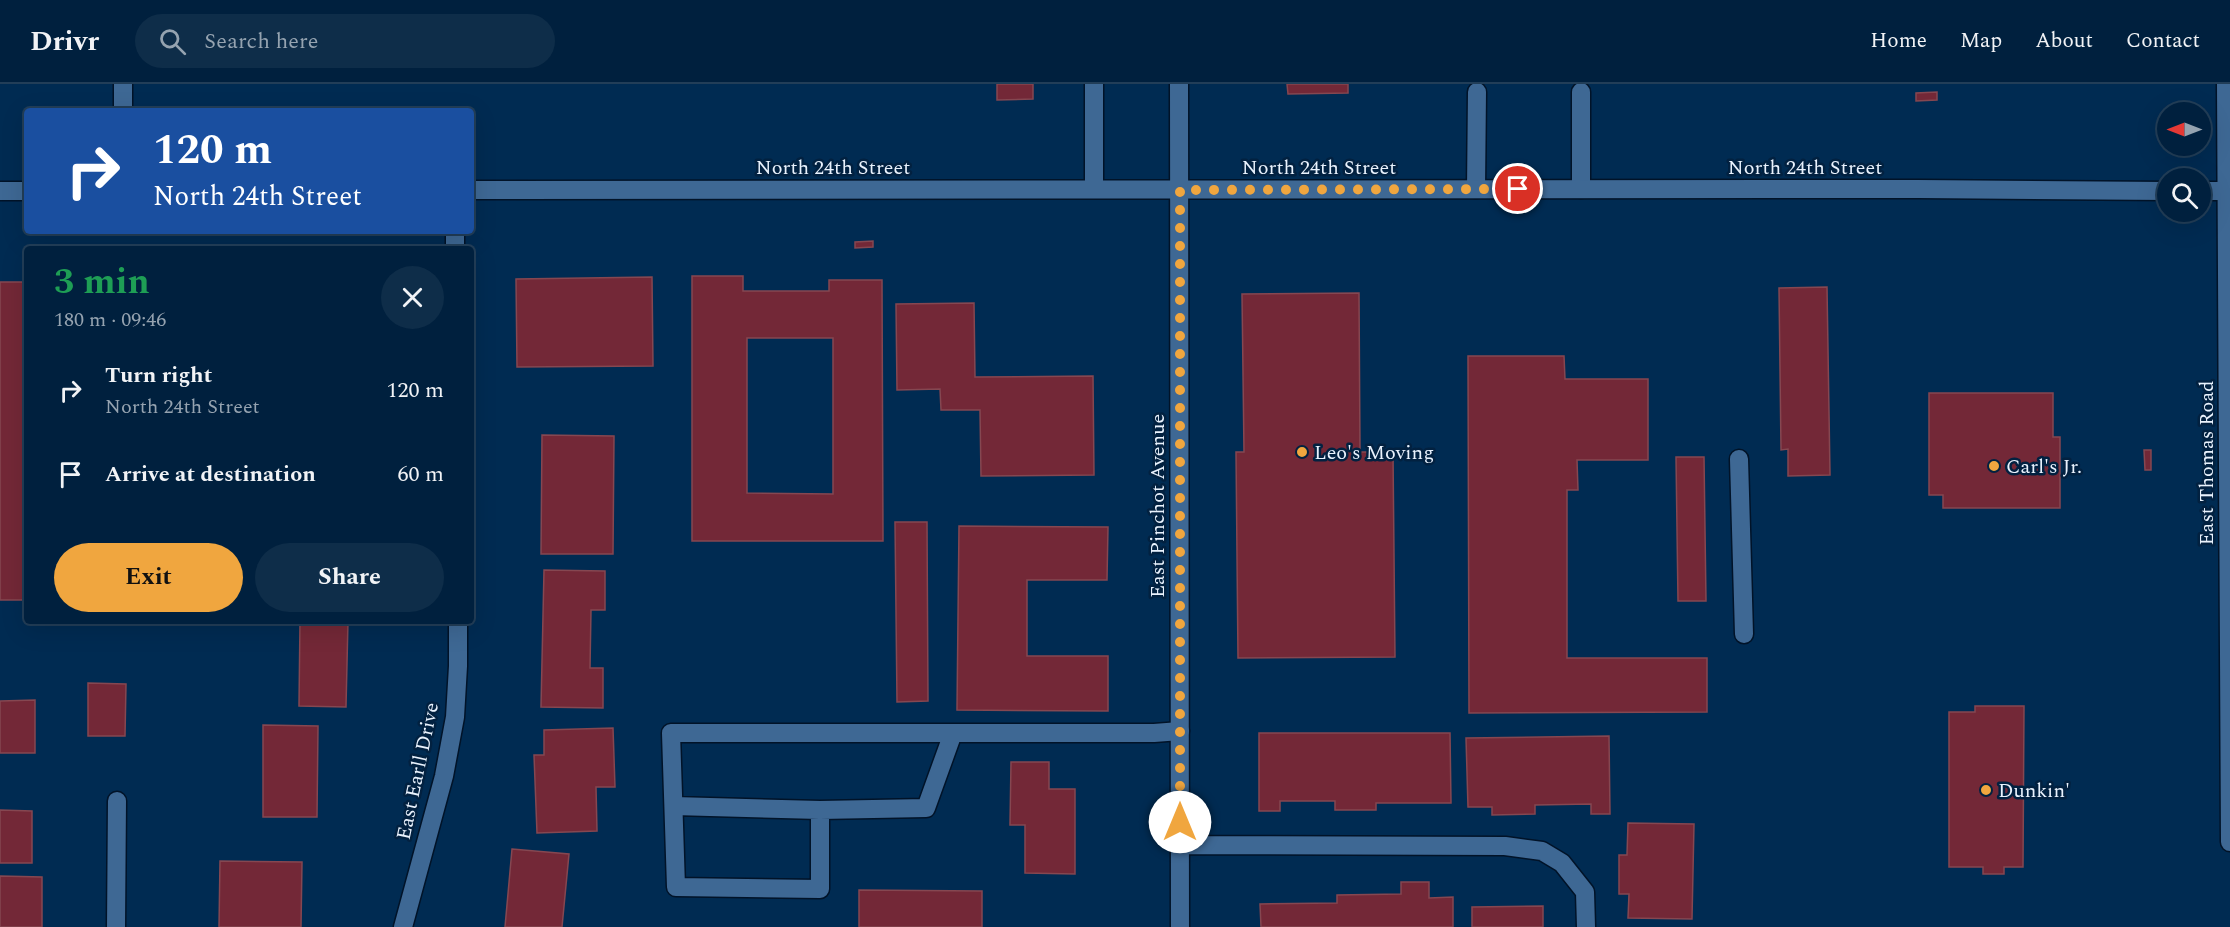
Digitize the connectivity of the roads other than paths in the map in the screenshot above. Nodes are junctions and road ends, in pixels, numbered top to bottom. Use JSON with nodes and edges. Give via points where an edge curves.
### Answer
{"nodes":[{"id":1,"x":123,"y":84,"type":"edge"},
{"id":2,"x":1094,"y":84,"type":"edge"},
{"id":3,"x":1179,"y":84,"type":"edge"},
{"id":4,"x":2226,"y":84,"type":"edge"},
{"id":5,"x":1477,"y":92,"type":"dead end"},
{"id":6,"x":1581,"y":92,"type":"dead end"},
{"id":7,"x":123,"y":108,"type":"edge"},
{"id":8,"x":1094,"y":189,"type":"junction"},
{"id":9,"x":1476,"y":189,"type":"junction"},
{"id":10,"x":1581,"y":189,"type":"junction"},
{"id":11,"x":474,"y":190,"type":"edge"},
{"id":12,"x":1180,"y":190,"type":"junction"},
{"id":13,"x":0,"y":191,"type":"edge"},
{"id":14,"x":24,"y":191,"type":"edge"},
{"id":15,"x":2157,"y":191,"type":"edge"},
{"id":16,"x":2211,"y":191,"type":"edge"},
{"id":17,"x":2228,"y":191,"type":"edge"},
{"id":18,"x":2229,"y":451,"type":"edge"},
{"id":19,"x":1739,"y":459,"type":"dead end"},
{"id":20,"x":458,"y":624,"type":"edge"},
{"id":21,"x":1744,"y":634,"type":"dead end"},
{"id":22,"x":2230,"y":679,"type":"edge"},
{"id":23,"x":1180,"y":731,"type":"junction"},
{"id":24,"x":953,"y":733,"type":"junction"},
{"id":25,"x":117,"y":801,"type":"dead end"},
{"id":26,"x":674,"y":806,"type":"junction"},
{"id":27,"x":820,"y":810,"type":"junction"},
{"id":28,"x":2230,"y":842,"type":"edge"},
{"id":29,"x":1180,"y":845,"type":"junction"},
{"id":30,"x":116,"y":927,"type":"edge"},
{"id":31,"x":403,"y":927,"type":"edge"},
{"id":32,"x":1180,"y":927,"type":"edge"},
{"id":33,"x":1586,"y":927,"type":"edge"}],
"edges":[{"from":1,"to":7,"type":"main road"},
{"from":2,"to":8,"type":"main road"},
{"from":3,"to":12,"type":"main road","name":"East Pinchot Avenue"},
{"from":4,"to":17,"type":"main road","name":"East Thomas Road"},
{"from":5,"to":9,"type":"main road"},
{"from":6,"to":10,"type":"main road"},
{"from":8,"to":11,"type":"main road","name":"North 24th Street"},
{"from":8,"to":12,"type":"main road","name":"North 24th Street"},
{"from":9,"to":10,"type":"main road","name":"North 24th Street"},
{"from":9,"to":12,"type":"main road","name":"North 24th Street"},
{"from":10,"to":15,"type":"main road","name":"North 24th Street"},
{"from":12,"to":23,"type":"main road","name":"East Pinchot Avenue"},
{"from":13,"to":14,"type":"main road"},
{"from":16,"to":17,"type":"main road"},
{"from":17,"to":18,"type":"main road","name":"East Thomas Road"},
{"from":18,"to":22,"type":"main road","name":"East Thomas Road"},
{"from":19,"to":21,"type":"main road"},
{"from":20,"to":31,"type":"main road","name":"East Earll Drive","via":[[455,717],[444,776]]},
{"from":22,"to":28,"type":"main road","name":"East Thomas Road"},
{"from":23,"to":24,"type":"main road"},
{"from":23,"to":29,"type":"main road","name":"East Pinchot Avenue"},
{"from":24,"to":26,"type":"main road","via":[[671,733]]},
{"from":24,"to":27,"type":"main road","via":[[926,808]]},
{"from":25,"to":30,"type":"main road"},
{"from":26,"to":27,"type":"main road"},
{"from":26,"to":27,"type":"main road","via":[[676,887],[820,889]]},
{"from":29,"to":32,"type":"main road","name":"East Pinchot Avenue"},
{"from":29,"to":33,"type":"main road","via":[[1505,846],[1542,851],[1562,863],[1586,892]]}]}
